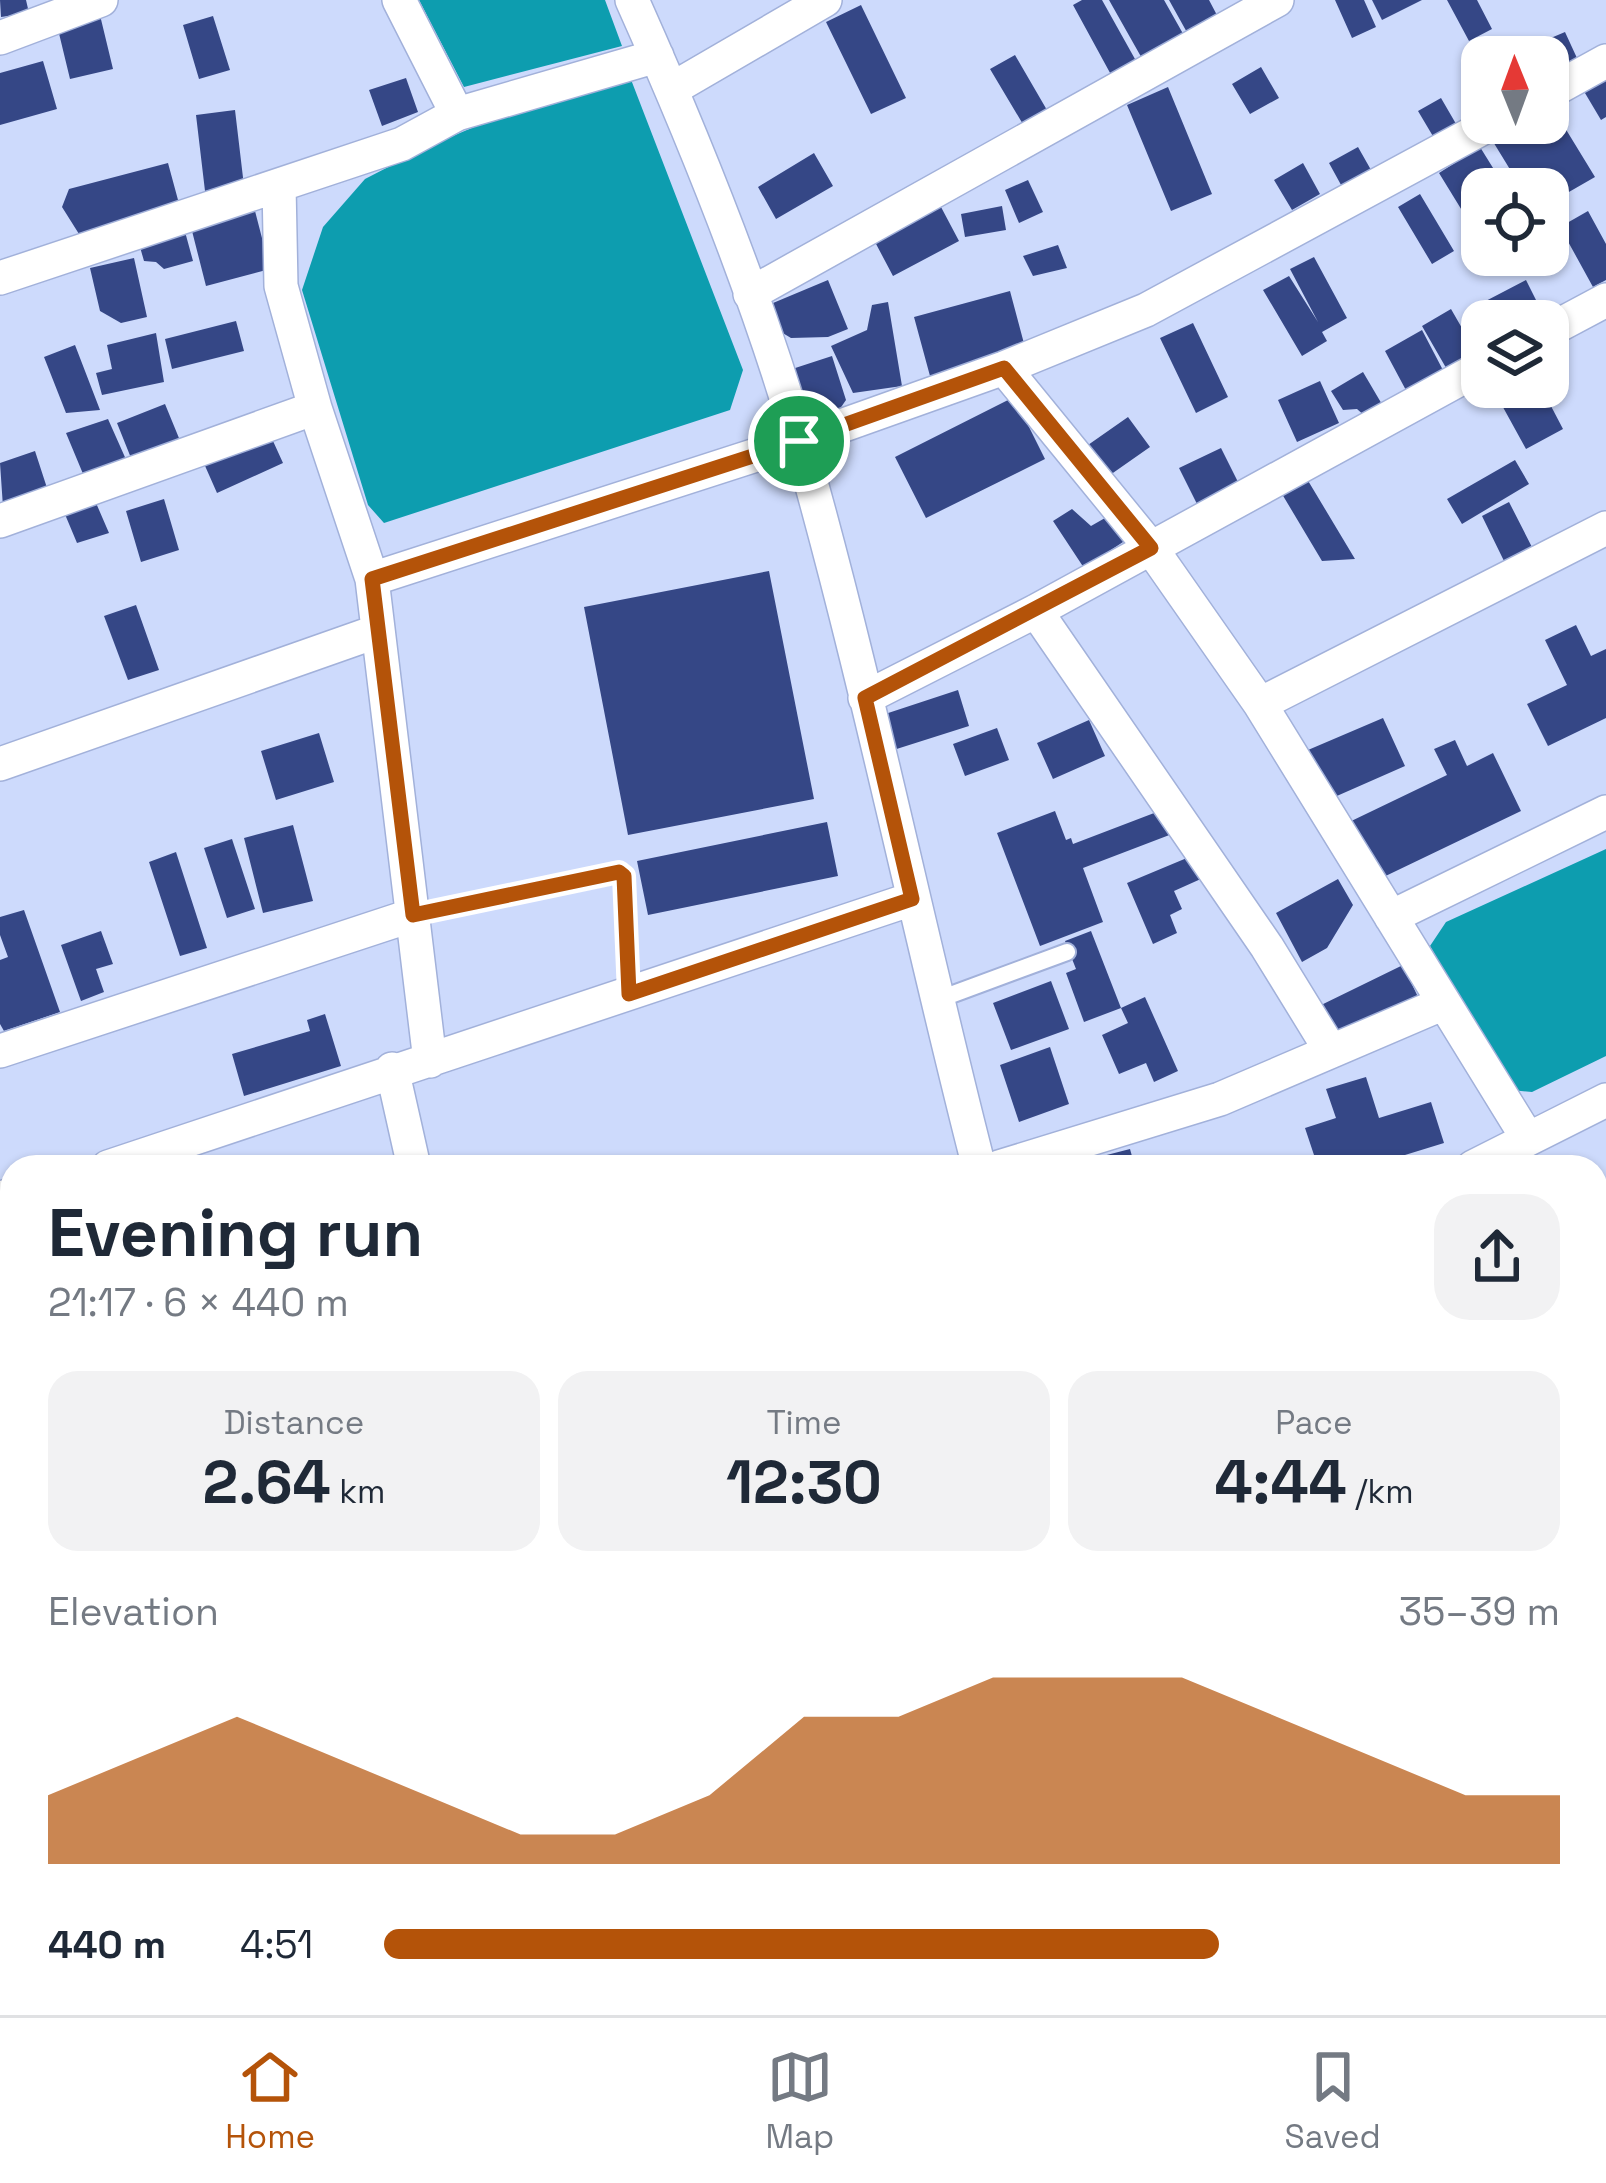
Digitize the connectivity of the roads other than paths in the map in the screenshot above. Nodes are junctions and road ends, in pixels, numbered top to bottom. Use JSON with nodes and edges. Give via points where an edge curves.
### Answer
{"nodes":[{"id":1,"x":101,"y":0,"type":"edge"},
{"id":2,"x":398,"y":0,"type":"edge"},
{"id":3,"x":632,"y":0,"type":"edge"},
{"id":4,"x":825,"y":0,"type":"edge"},
{"id":5,"x":1277,"y":0,"type":"edge"},
{"id":6,"x":0,"y":38,"type":"edge"},
{"id":7,"x":657,"y":56,"type":"junction"},
{"id":8,"x":1606,"y":62,"type":"edge"},
{"id":9,"x":1569,"y":82,"type":"edge"},
{"id":10,"x":672,"y":89,"type":"junction"},
{"id":11,"x":457,"y":114,"type":"junction"},
{"id":12,"x":1461,"y":140,"type":"edge"},
{"id":13,"x":279,"y":185,"type":"junction"},
{"id":14,"x":0,"y":278,"type":"edge"},
{"id":15,"x":750,"y":295,"type":"junction"},
{"id":16,"x":1606,"y":300,"type":"edge"},
{"id":17,"x":1569,"y":320,"type":"edge"},
{"id":18,"x":1004,"y":368,"type":"junction"},
{"id":19,"x":1461,"y":379,"type":"edge"},
{"id":20,"x":316,"y":408,"type":"junction"},
{"id":21,"x":799,"y":441,"type":"junction"},
{"id":22,"x":0,"y":521,"type":"edge"},
{"id":23,"x":1606,"y":528,"type":"edge"},
{"id":24,"x":1151,"y":548,"type":"junction"},
{"id":25,"x":372,"y":579,"type":"junction"},
{"id":26,"x":1036,"y":611,"type":"junction"},
{"id":27,"x":379,"y":632,"type":"junction"},
{"id":28,"x":865,"y":698,"type":"junction"},
{"id":29,"x":1260,"y":704,"type":"junction"},
{"id":30,"x":0,"y":764,"type":"edge"},
{"id":31,"x":1606,"y":812,"type":"edge"},
{"id":32,"x":912,"y":899,"type":"junction"},
{"id":33,"x":413,"y":915,"type":"junction"},
{"id":34,"x":1391,"y":917,"type":"junction"},
{"id":35,"x":1067,"y":952,"type":"dead end"},
{"id":36,"x":629,"y":994,"type":"junction"},
{"id":37,"x":936,"y":1000,"type":"junction"},
{"id":38,"x":1444,"y":1003,"type":"junction"},
{"id":39,"x":0,"y":1051,"type":"edge"},
{"id":40,"x":1331,"y":1051,"type":"junction"},
{"id":41,"x":430,"y":1060,"type":"junction"},
{"id":42,"x":392,"y":1069,"type":"junction"},
{"id":43,"x":1606,"y":1100,"type":"edge"},
{"id":44,"x":1528,"y":1138,"type":"junction"},
{"id":45,"x":143,"y":1155,"type":"edge"},
{"id":46,"x":410,"y":1155,"type":"edge"},
{"id":47,"x":976,"y":1155,"type":"edge"},
{"id":48,"x":1038,"y":1155,"type":"edge"},
{"id":49,"x":1496,"y":1155,"type":"edge"}],
"edges":[{"from":1,"to":6,"type":"street"},
{"from":2,"to":11,"type":"street"},
{"from":3,"to":7,"type":"street"},
{"from":4,"to":10,"type":"street"},
{"from":5,"to":15,"type":"street"},
{"from":7,"to":10,"type":"street"},
{"from":7,"to":11,"type":"street"},
{"from":8,"to":9,"type":"street"},
{"from":10,"to":15,"type":"street"},
{"from":11,"to":13,"type":"street","via":[[401,144]]},
{"from":12,"to":18,"type":"street","via":[[1146,310]]},
{"from":13,"to":14,"type":"street"},
{"from":13,"to":20,"type":"street","via":[[280,286]]},
{"from":15,"to":21,"type":"street"},
{"from":16,"to":17,"type":"street"},
{"from":18,"to":21,"type":"street"},
{"from":18,"to":24,"type":"street"},
{"from":19,"to":24,"type":"street"},
{"from":20,"to":22,"type":"street"},
{"from":20,"to":25,"type":"street"},
{"from":21,"to":25,"type":"street"},
{"from":21,"to":28,"type":"street"},
{"from":23,"to":29,"type":"street"},
{"from":24,"to":26,"type":"street"},
{"from":24,"to":29,"type":"street"},
{"from":25,"to":27,"type":"street"},
{"from":26,"to":28,"type":"street"},
{"from":26,"to":40,"type":"street"},
{"from":27,"to":30,"type":"street"},
{"from":27,"to":33,"type":"street"},
{"from":28,"to":32,"type":"street"},
{"from":29,"to":34,"type":"street"},
{"from":31,"to":34,"type":"street"},
{"from":32,"to":36,"type":"street"},
{"from":32,"to":37,"type":"street"},
{"from":33,"to":36,"type":"lane","via":[[619,872]]},
{"from":33,"to":39,"type":"street"},
{"from":33,"to":41,"type":"street"},
{"from":34,"to":38,"type":"street"},
{"from":35,"to":37,"type":"lane"},
{"from":36,"to":41,"type":"street"},
{"from":37,"to":47,"type":"street"},
{"from":38,"to":40,"type":"street"},
{"from":38,"to":44,"type":"street"},
{"from":40,"to":48,"type":"street","via":[[1220,1099]]},
{"from":41,"to":42,"type":"street"},
{"from":42,"to":45,"type":"street"},
{"from":42,"to":46,"type":"street"},
{"from":43,"to":44,"type":"street"},
{"from":44,"to":49,"type":"street"}]}
